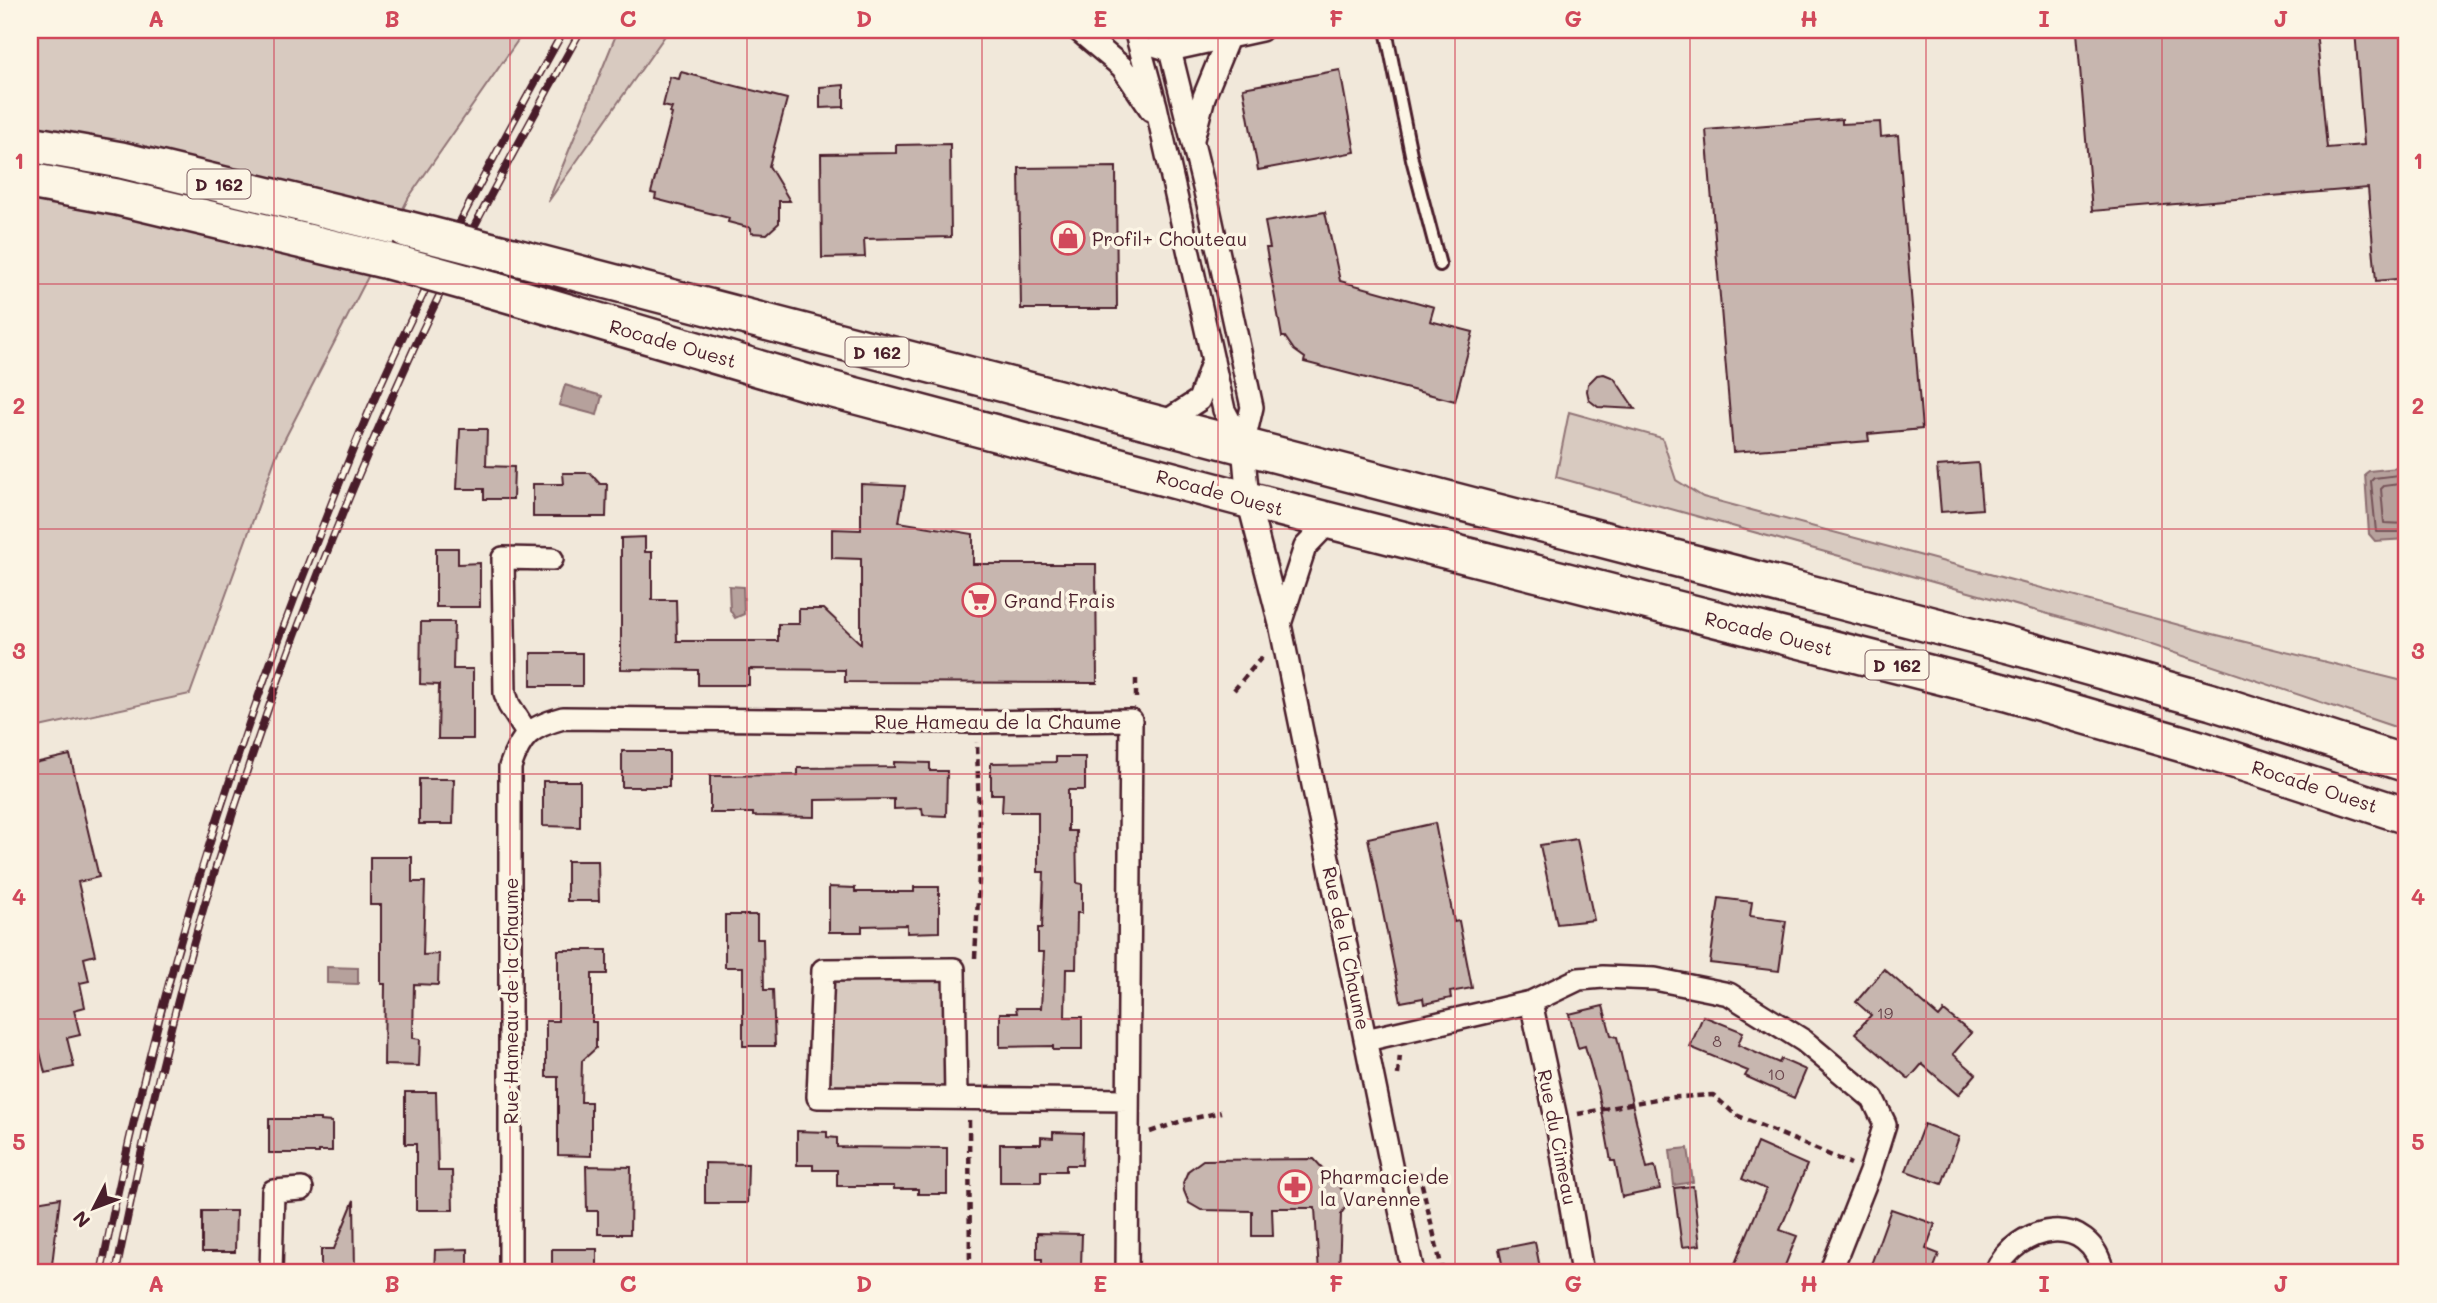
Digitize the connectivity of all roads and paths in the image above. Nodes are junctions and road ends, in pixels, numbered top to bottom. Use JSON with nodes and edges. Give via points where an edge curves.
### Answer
{"nodes":[{"id":1,"x":1078,"y":30,"type":"edge"},
{"id":2,"x":1261,"y":30,"type":"edge"},
{"id":3,"x":1386,"y":30,"type":"edge"},
{"id":4,"x":1137,"y":36,"type":"edge"},
{"id":5,"x":1228,"y":38,"type":"junction"},
{"id":6,"x":1167,"y":40,"type":"edge"},
{"id":7,"x":1160,"y":124,"type":"junction"},
{"id":8,"x":1192,"y":141,"type":"junction"},
{"id":9,"x":30,"y":144,"type":"edge"},
{"id":10,"x":30,"y":181,"type":"edge"},
{"id":11,"x":1440,"y":265,"type":"dead end"},
{"id":12,"x":1213,"y":360,"type":"junction"},
{"id":13,"x":1159,"y":426,"type":"junction"},
{"id":14,"x":1243,"y":446,"type":"junction"},
{"id":15,"x":1248,"y":500,"type":"junction"},
{"id":16,"x":1330,"y":521,"type":"junction"},
{"id":17,"x":552,"y":559,"type":"dead end"},
{"id":18,"x":1279,"y":624,"type":"junction"},
{"id":19,"x":1256,"y":663,"type":"dead end"},
{"id":20,"x":1136,"y":679,"type":"dead end"},
{"id":21,"x":1234,"y":690,"type":"dead end"},
{"id":22,"x":1138,"y":691,"type":"dead end"},
{"id":23,"x":527,"y":733,"type":"junction"},
{"id":24,"x":2407,"y":764,"type":"edge"},
{"id":25,"x":2407,"y":816,"type":"edge"},
{"id":26,"x":1531,"y":1002,"type":"junction"},
{"id":27,"x":1402,"y":1032,"type":"junction"},
{"id":28,"x":1366,"y":1040,"type":"junction"},
{"id":29,"x":1398,"y":1080,"type":"dead end"},
{"id":30,"x":956,"y":1098,"type":"junction"},
{"id":31,"x":1128,"y":1100,"type":"junction"},
{"id":32,"x":1221,"y":1112,"type":"dead end"},
{"id":33,"x":1556,"y":1118,"type":"junction"},
{"id":34,"x":1158,"y":1130,"type":"dead end"},
{"id":35,"x":1418,"y":1166,"type":"dead end"},
{"id":36,"x":1870,"y":1172,"type":"junction"},
{"id":37,"x":302,"y":1189,"type":"dead end"},
{"id":38,"x":271,"y":1273,"type":"edge"},
{"id":39,"x":510,"y":1273,"type":"edge"},
{"id":40,"x":1128,"y":1273,"type":"edge"},
{"id":41,"x":1413,"y":1273,"type":"edge"},
{"id":42,"x":1443,"y":1273,"type":"edge"},
{"id":43,"x":1582,"y":1273,"type":"edge"},
{"id":44,"x":1830,"y":1273,"type":"edge"},
{"id":45,"x":1995,"y":1273,"type":"edge"},
{"id":46,"x":2103,"y":1273,"type":"edge"}],
"edges":[{"from":1,"to":7,"type":"street","via":[[1122,67]]},
{"from":2,"to":5,"type":"street"},
{"from":3,"to":11,"type":"lane","via":[[1412,159]]},
{"from":4,"to":6,"type":"street"},
{"from":4,"to":7,"type":"street"},
{"from":5,"to":6,"type":"street"},
{"from":5,"to":8,"type":"street","via":[[1203,97]]},
{"from":6,"to":8,"type":"street"},
{"from":7,"to":12,"type":"street"},
{"from":8,"to":14,"type":"street","via":[[1252,407]]},
{"from":9,"to":13,"type":"main road","number":"D 162","bridge":true,"via":[[121,160],[406,229]]},
{"from":10,"to":15,"type":"main road","name":"Rocade Ouest","number":"D 162","bridge":true,"via":[[388,261],[815,385]]},
{"from":12,"to":13,"type":"street","via":[[1199,400]]},
{"from":12,"to":14,"type":"street","via":[[1224,410]]},
{"from":13,"to":14,"type":"main road","number":"D 162"},
{"from":14,"to":15,"type":"street","name":"Rue de la Chaume"},
{"from":14,"to":24,"type":"main road","number":"D 162","via":[[2013,646]]},
{"from":15,"to":16,"type":"main road","name":"Rocade Ouest","number":"D 162"},
{"from":15,"to":18,"type":"street","name":"Rue de la Chaume"},
{"from":16,"to":18,"type":"street","via":[[1305,547]]},
{"from":16,"to":25,"type":"main road","name":"Rocade Ouest","number":"D 162","via":[[2007,693]]},
{"from":17,"to":23,"type":"street","via":[[503,558],[505,692]]},
{"from":18,"to":28,"type":"street","name":"Rue de la Chaume"},
{"from":19,"to":21,"type":"path"},
{"from":20,"to":22,"type":"path"},
{"from":23,"to":31,"type":"street","name":"Rue Hameau de la Chaume","via":[[563,718],[1131,720]]},
{"from":23,"to":39,"type":"street","name":"Rue Hameau de la Chaume","via":[[510,768]]},
{"from":26,"to":27,"type":"street"},
{"from":26,"to":33,"type":"street","name":"Rue du Cimeau"},
{"from":26,"to":36,"type":"street","via":[[1579,979],[1603,977],[1655,978],[1729,994],[1804,1041],[1873,1099],[1885,1124]]},
{"from":27,"to":28,"type":"street"},
{"from":27,"to":29,"type":"path"},
{"from":28,"to":41,"type":"street","name":"Rue de la Chaume"},
{"from":30,"to":30,"type":"street","via":[[818,1097],[823,970],[954,969]]},
{"from":30,"to":31,"type":"street"},
{"from":31,"to":40,"type":"street","name":"Rue Hameau de la Chaume"},
{"from":32,"to":34,"type":"path"},
{"from":33,"to":36,"type":"path","via":[[1661,1098],[1713,1095],[1736,1115]]},
{"from":33,"to":43,"type":"street","name":"Rue du Cimeau"},
{"from":35,"to":42,"type":"path"},
{"from":36,"to":44,"type":"street"},
{"from":37,"to":38,"type":"street","via":[[274,1191]]},
{"from":45,"to":46,"type":"street","via":[[2021,1244],[2048,1230],[2063,1230],[2086,1240]]}]}
